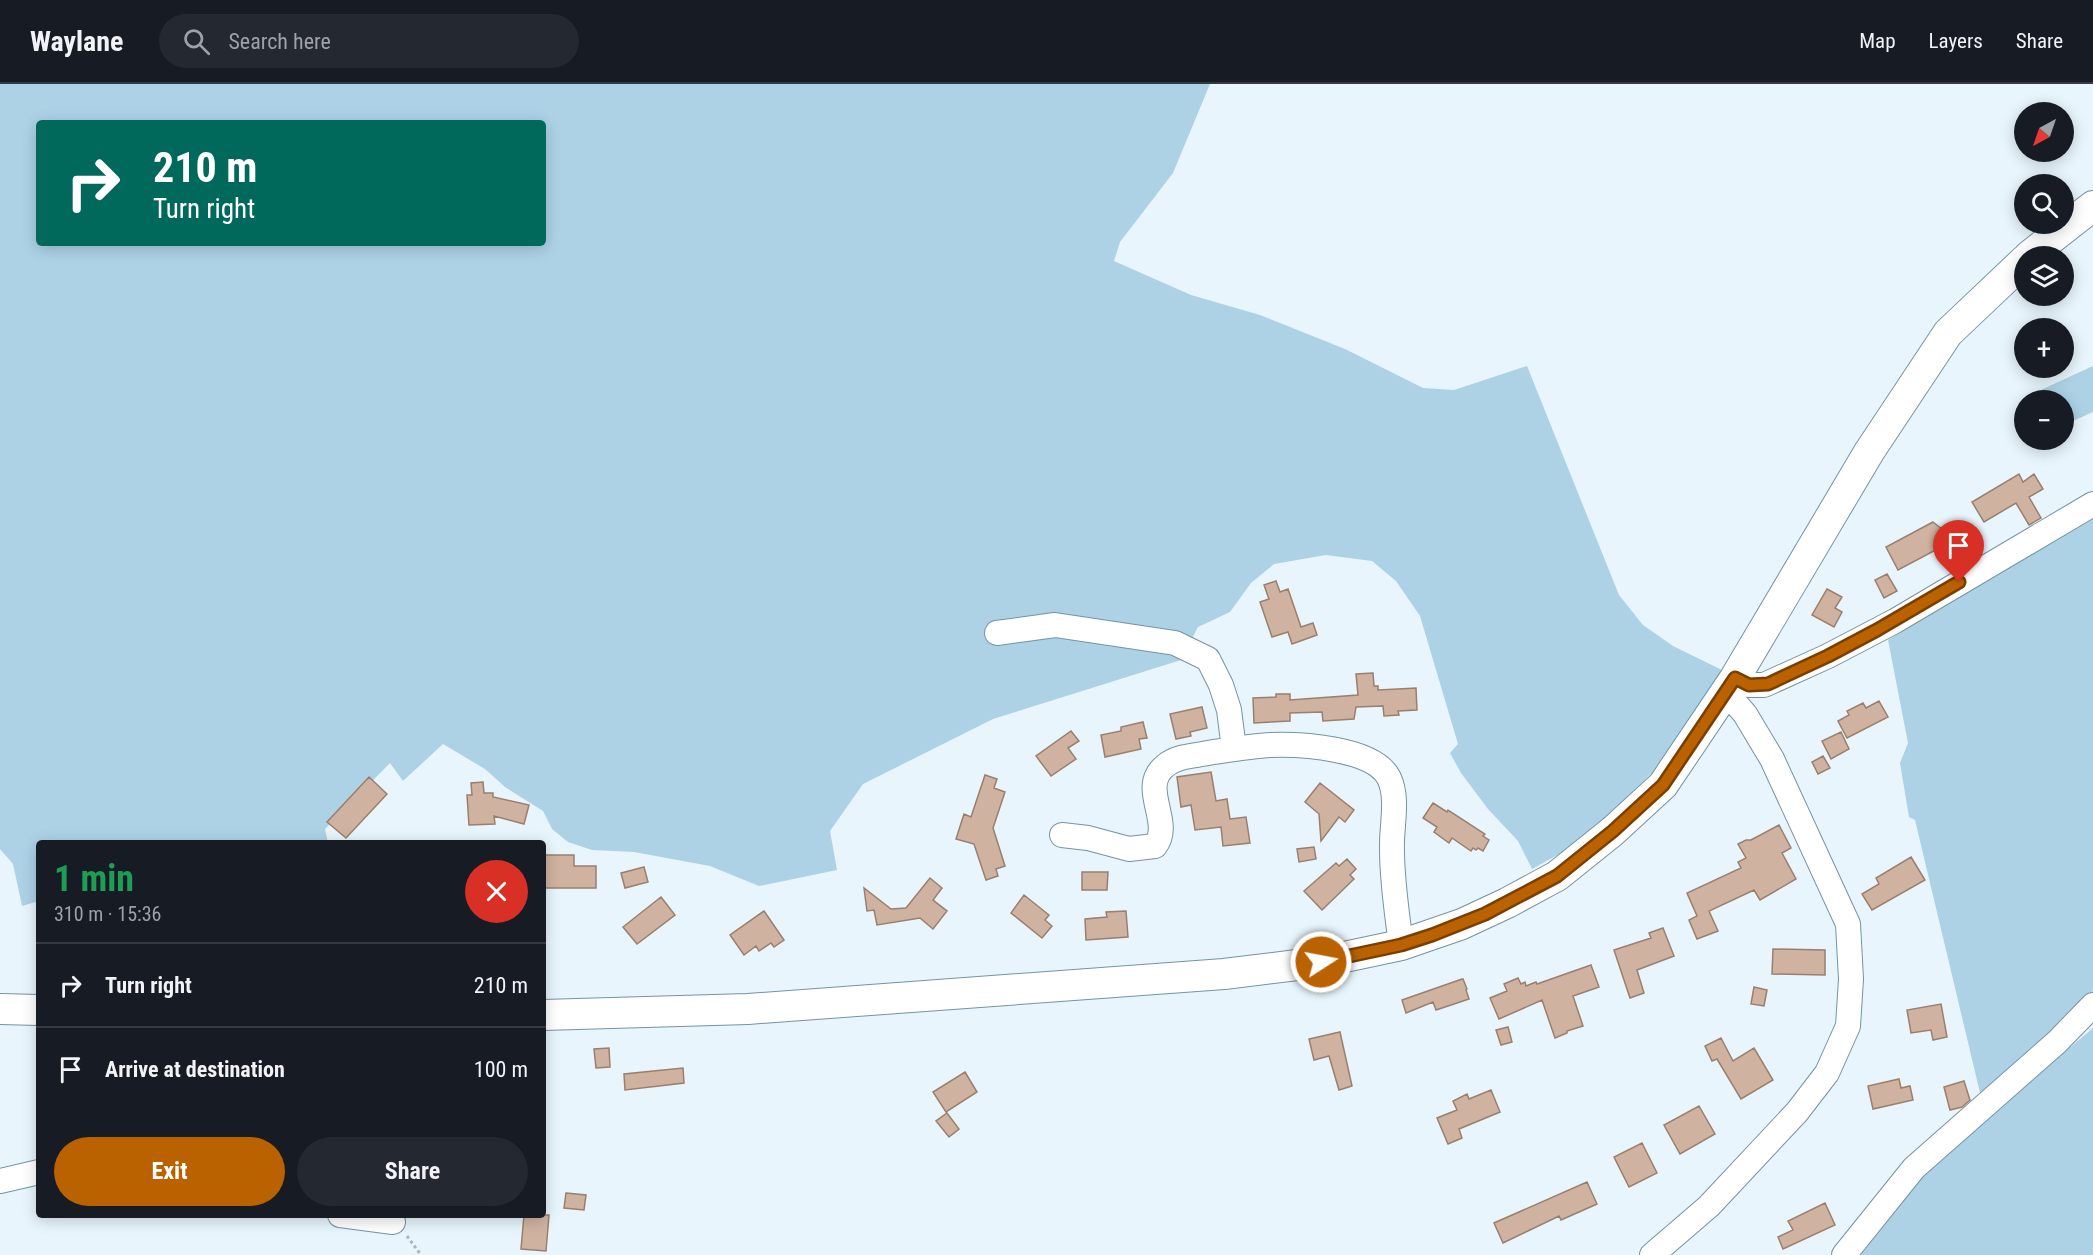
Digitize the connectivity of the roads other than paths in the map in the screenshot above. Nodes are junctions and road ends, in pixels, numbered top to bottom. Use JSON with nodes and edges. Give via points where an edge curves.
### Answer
{"nodes":[{"id":1,"x":2093,"y":206,"type":"edge"},
{"id":2,"x":2042,"y":246,"type":"edge"},
{"id":3,"x":2014,"y":270,"type":"edge"},
{"id":4,"x":2093,"y":504,"type":"edge"},
{"id":5,"x":997,"y":633,"type":"dead end"},
{"id":6,"x":1730,"y":685,"type":"junction"},
{"id":7,"x":1234,"y":749,"type":"junction"},
{"id":8,"x":1062,"y":835,"type":"dead end"},
{"id":9,"x":1401,"y":945,"type":"junction"},
{"id":10,"x":2093,"y":1005,"type":"edge"},
{"id":11,"x":0,"y":1008,"type":"edge"},
{"id":12,"x":36,"y":1010,"type":"edge"},
{"id":13,"x":546,"y":1015,"type":"edge"},
{"id":14,"x":36,"y":1173,"type":"edge"},
{"id":15,"x":0,"y":1181,"type":"edge"},
{"id":16,"x":363,"y":1218,"type":"edge"},
{"id":17,"x":393,"y":1222,"type":"road end"},
{"id":18,"x":1652,"y":1255,"type":"edge"},
{"id":19,"x":1844,"y":1255,"type":"edge"}],
"edges":[{"from":1,"to":2,"type":"main road"},
{"from":3,"to":6,"type":"main road","via":[[1948,333],[1869,452]]},
{"from":4,"to":6,"type":"street","via":[[1828,656],[1764,685]]},
{"from":5,"to":7,"type":"street","via":[[1055,625],[1175,643],[1208,659],[1229,710]]},
{"from":6,"to":9,"type":"main road","via":[[1663,785],[1557,876],[1462,924]]},
{"from":6,"to":18,"type":"street","via":[[1772,759],[1848,924],[1848,1026],[1827,1074],[1797,1112],[1709,1206]]},
{"from":7,"to":8,"type":"street","via":[[1175,759],[1164,766],[1154,787],[1162,832],[1155,846],[1129,849],[1088,837]]},
{"from":7,"to":9,"type":"street","via":[[1271,745],[1322,749],[1369,759],[1380,766],[1389,778],[1394,796],[1392,849]]},
{"from":9,"to":13,"type":"main road","via":[[1321,962],[1078,986],[748,1009]]},
{"from":10,"to":19,"type":"street","via":[[2057,1042],[1914,1168]]},
{"from":11,"to":12,"type":"main road"},
{"from":14,"to":15,"type":"street"},
{"from":16,"to":17,"type":"street"}]}
